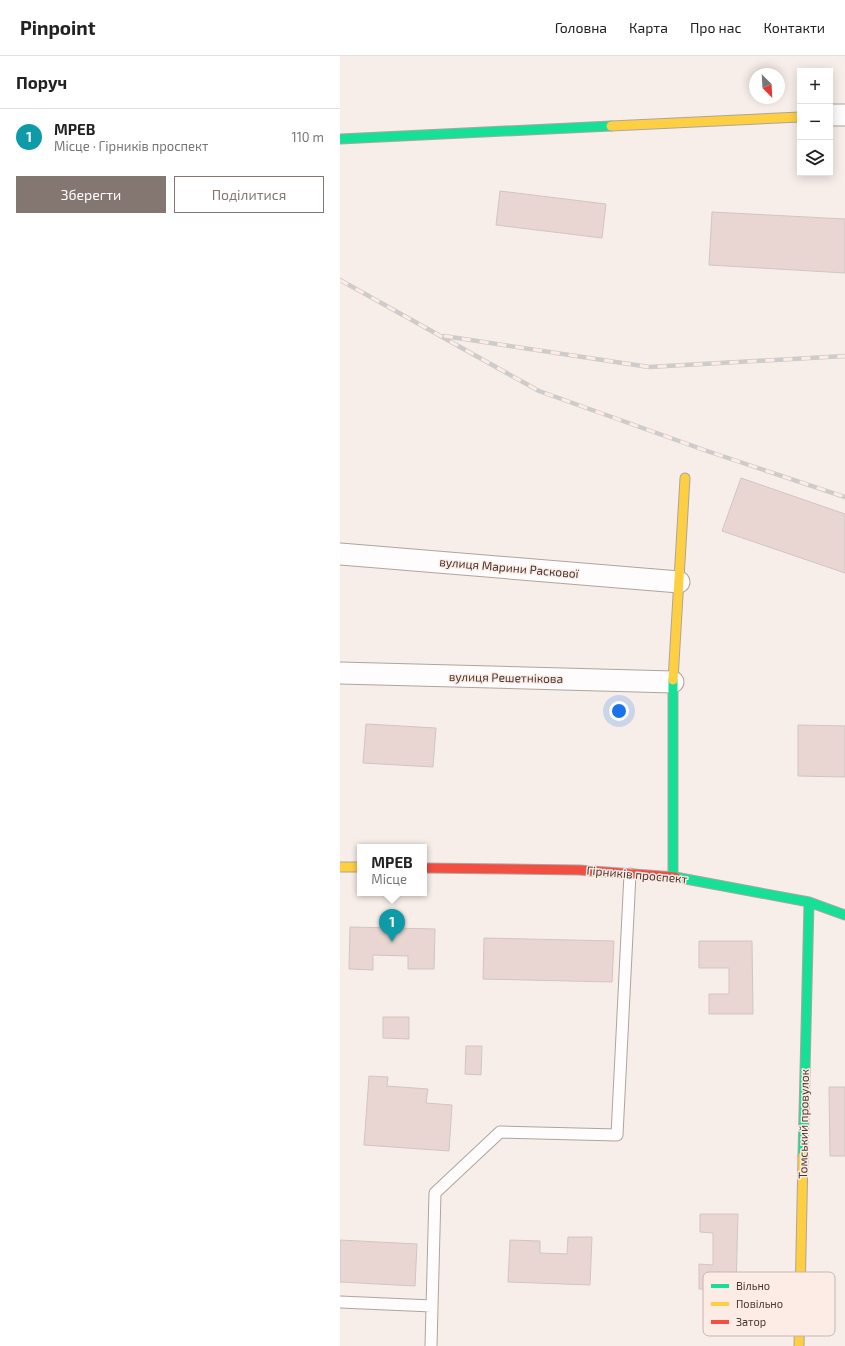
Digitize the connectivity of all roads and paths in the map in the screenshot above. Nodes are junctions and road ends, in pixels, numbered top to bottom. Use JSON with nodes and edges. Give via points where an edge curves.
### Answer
{"nodes":[{"id":1,"x":845,"y":115,"type":"edge"},
{"id":2,"x":833,"y":116,"type":"edge"},
{"id":3,"x":797,"y":117,"type":"edge"},
{"id":4,"x":340,"y":139,"type":"edge"},
{"id":5,"x":685,"y":478,"type":"dead end"},
{"id":6,"x":340,"y":554,"type":"edge"},
{"id":7,"x":679,"y":582,"type":"junction"},
{"id":8,"x":340,"y":673,"type":"edge"},
{"id":9,"x":672,"y":682,"type":"junction"},
{"id":10,"x":340,"y":867,"type":"edge"},
{"id":11,"x":357,"y":867,"type":"edge"},
{"id":12,"x":427,"y":868,"type":"edge"},
{"id":13,"x":630,"y":874,"type":"junction"},
{"id":14,"x":673,"y":877,"type":"junction"},
{"id":15,"x":810,"y":902,"type":"junction"},
{"id":16,"x":845,"y":916,"type":"edge"},
{"id":17,"x":801,"y":1272,"type":"edge"},
{"id":18,"x":340,"y":1302,"type":"edge"},
{"id":19,"x":432,"y":1306,"type":"junction"},
{"id":20,"x":799,"y":1336,"type":"edge"},
{"id":21,"x":431,"y":1346,"type":"edge"},
{"id":22,"x":799,"y":1346,"type":"edge"}],
"edges":[{"from":1,"to":2,"type":"street"},
{"from":3,"to":4,"type":"street"},
{"from":5,"to":7,"type":"street"},
{"from":6,"to":7,"type":"street","name":"вулиця Марини Раскової"},
{"from":7,"to":9,"type":"street"},
{"from":8,"to":9,"type":"street","name":"вулиця Решетнікова"},
{"from":9,"to":14,"type":"street"},
{"from":10,"to":11,"type":"street"},
{"from":12,"to":13,"type":"street","name":"Гірників проспект","via":[[579,870]]},
{"from":13,"to":14,"type":"street","name":"Гірників проспект"},
{"from":13,"to":19,"type":"lane","via":[[616,1135],[500,1132],[435,1193]]},
{"from":14,"to":15,"type":"street","name":"Гірників проспект"},
{"from":15,"to":16,"type":"street","name":"Гірників проспект"},
{"from":15,"to":17,"type":"street","name":"Томський провулок"},
{"from":18,"to":19,"type":"lane"},
{"from":19,"to":21,"type":"lane"},
{"from":20,"to":22,"type":"street","name":"Томський провулок"}]}
